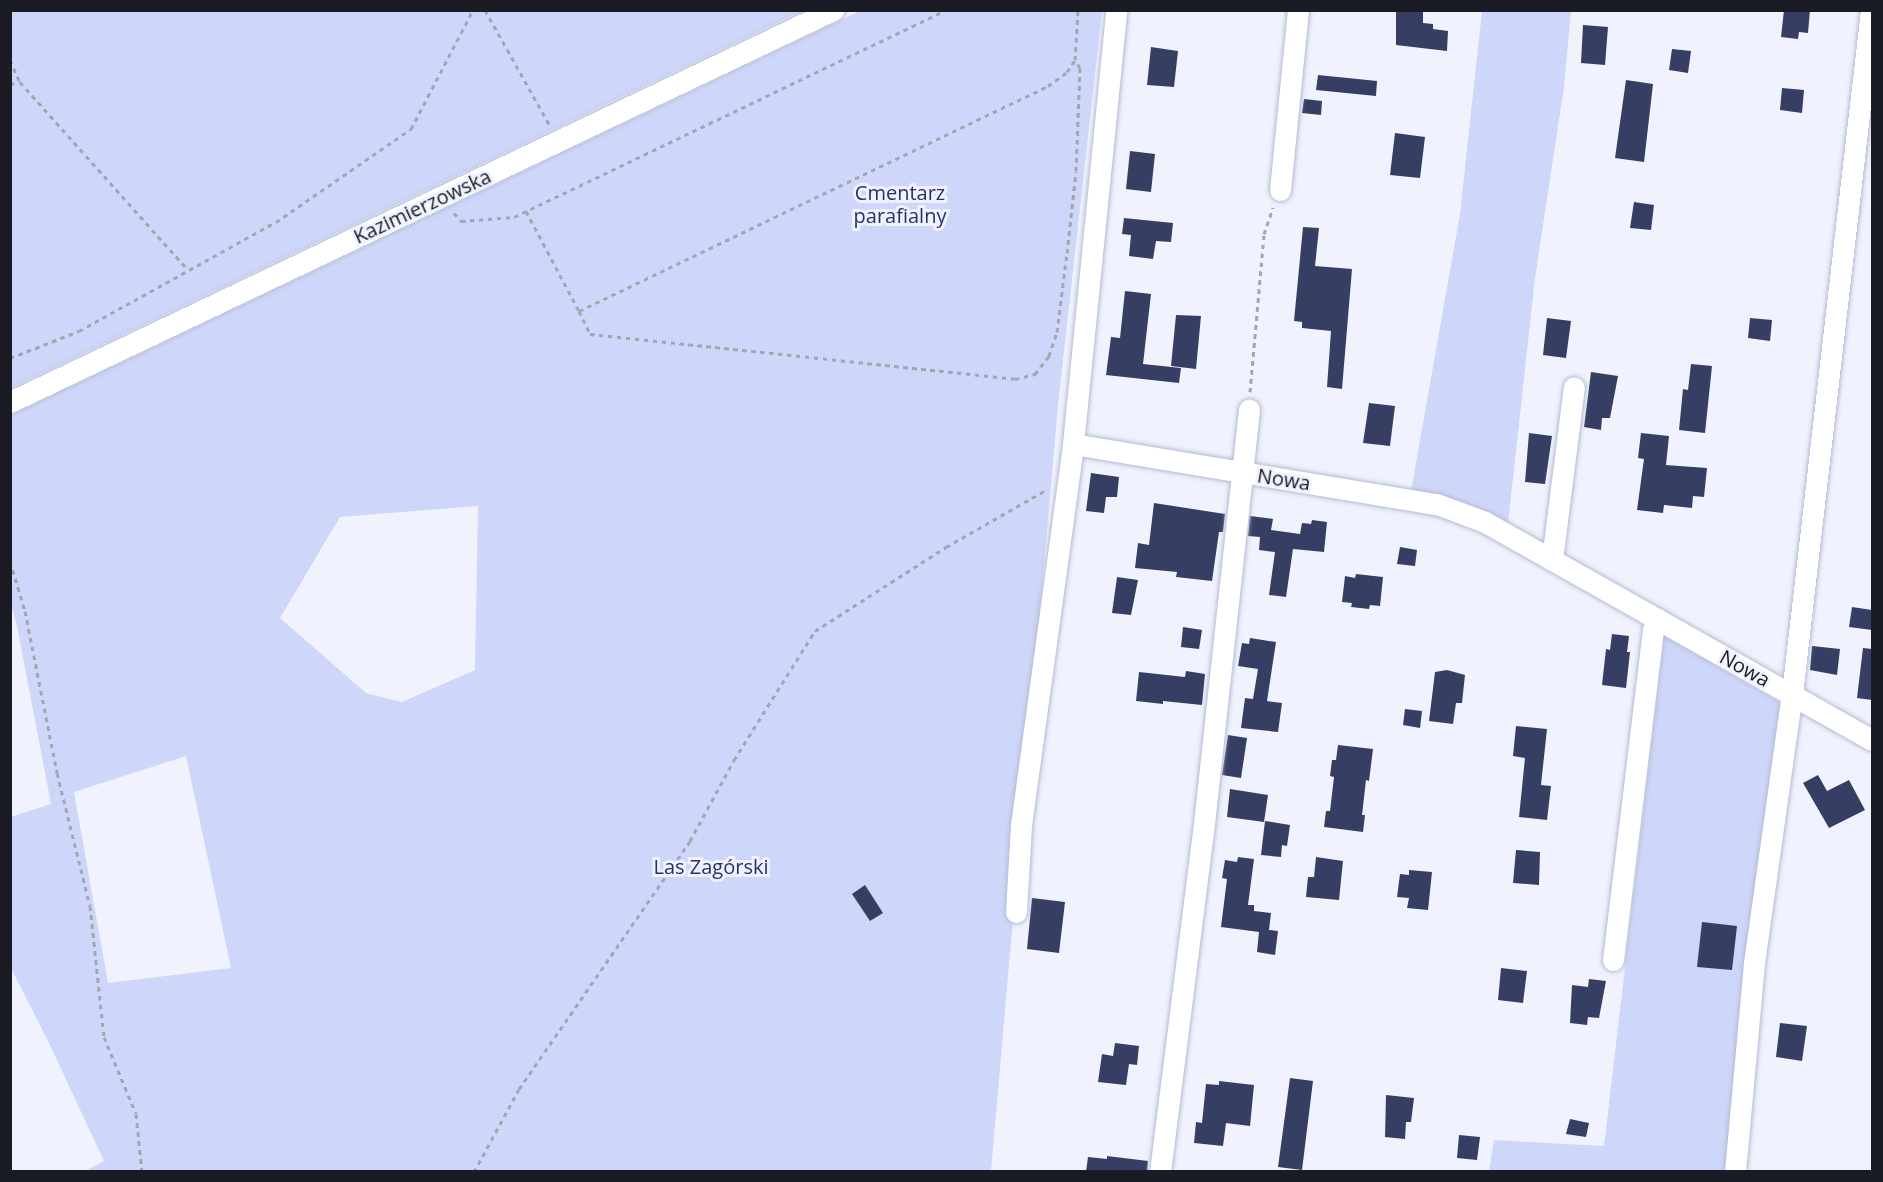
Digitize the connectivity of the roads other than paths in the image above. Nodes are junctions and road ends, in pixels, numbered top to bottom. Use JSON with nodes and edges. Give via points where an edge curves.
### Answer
{"nodes":[{"id":1,"x":833,"y":10,"type":"edge"},
{"id":2,"x":1116,"y":10,"type":"edge"},
{"id":3,"x":1298,"y":10,"type":"edge"},
{"id":4,"x":1871,"y":10,"type":"edge"},
{"id":5,"x":1280,"y":190,"type":"road end"},
{"id":6,"x":1574,"y":387,"type":"dead end"},
{"id":7,"x":10,"y":402,"type":"edge"},
{"id":8,"x":1249,"y":409,"type":"road end"},
{"id":9,"x":1073,"y":444,"type":"junction"},
{"id":10,"x":1242,"y":472,"type":"junction"},
{"id":11,"x":1552,"y":560,"type":"junction"},
{"id":12,"x":1658,"y":619,"type":"junction"},
{"id":13,"x":1792,"y":694,"type":"junction"},
{"id":14,"x":1872,"y":740,"type":"edge"},
{"id":15,"x":1016,"y":912,"type":"dead end"},
{"id":16,"x":1613,"y":960,"type":"dead end"},
{"id":17,"x":1160,"y":1172,"type":"edge"},
{"id":18,"x":1735,"y":1172,"type":"edge"}],
"edges":[{"from":1,"to":7,"type":"street","name":"Kazimierzowska"},
{"from":2,"to":9,"type":"street"},
{"from":3,"to":5,"type":"street"},
{"from":4,"to":13,"type":"street"},
{"from":6,"to":11,"type":"street"},
{"from":8,"to":10,"type":"street"},
{"from":9,"to":10,"type":"street","name":"Nowa"},
{"from":9,"to":15,"type":"street","via":[[1021,825]]},
{"from":10,"to":11,"type":"street","name":"Nowa","via":[[1437,504],[1485,522]]},
{"from":10,"to":17,"type":"street","via":[[1203,833]]},
{"from":11,"to":12,"type":"street","name":"Nowa"},
{"from":12,"to":13,"type":"street","name":"Nowa"},
{"from":12,"to":16,"type":"street","via":[[1653,629]]},
{"from":13,"to":14,"type":"street","name":"Nowa"},
{"from":13,"to":18,"type":"street","via":[[1754,963]]}]}
